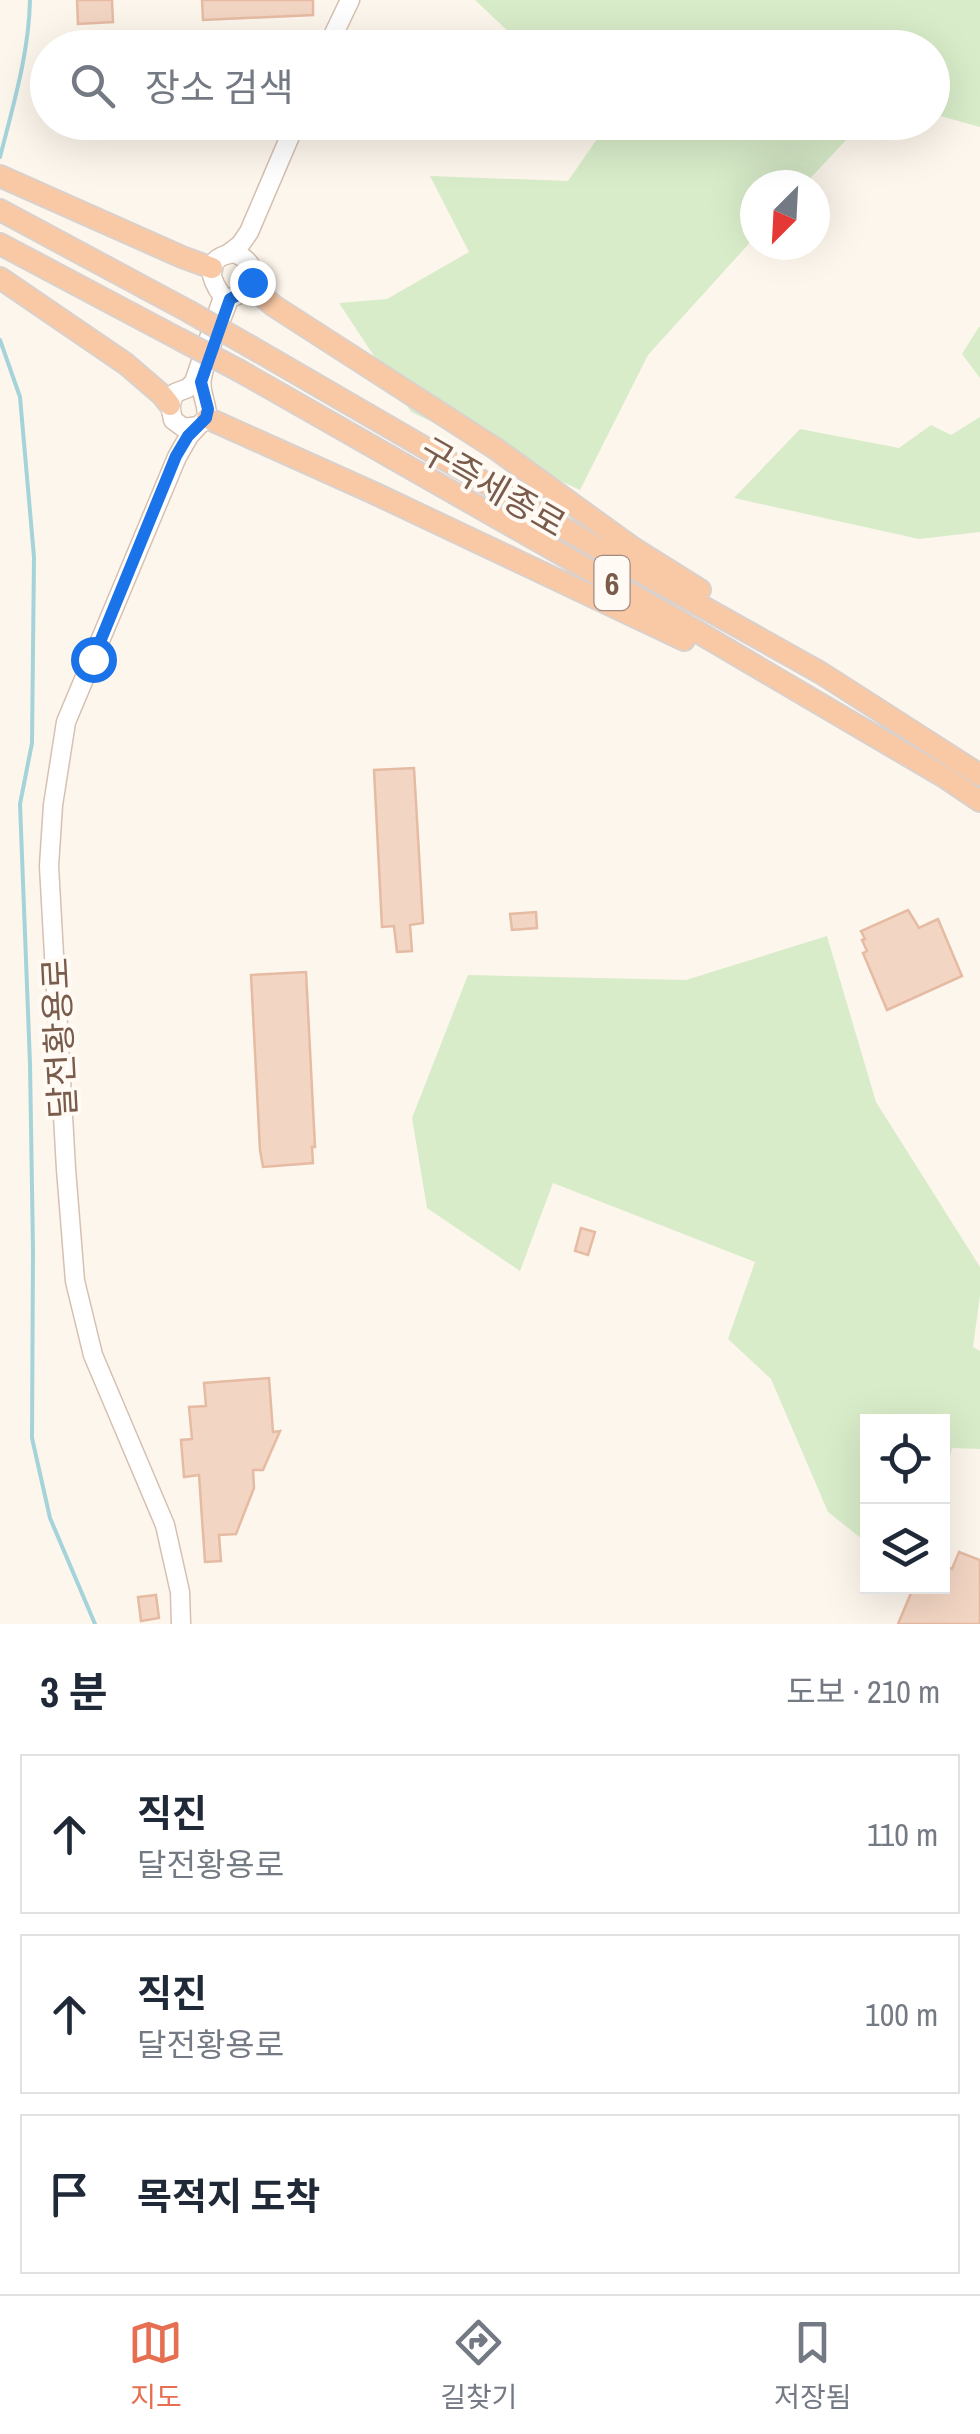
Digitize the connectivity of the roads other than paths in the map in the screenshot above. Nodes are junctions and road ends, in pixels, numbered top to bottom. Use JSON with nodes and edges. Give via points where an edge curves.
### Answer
{"nodes":[{"id":1,"x":350,"y":0,"type":"edge"},
{"id":2,"x":336,"y":30,"type":"edge"},
{"id":3,"x":288,"y":140,"type":"edge"},
{"id":4,"x":0,"y":176,"type":"edge"},
{"id":5,"x":0,"y":210,"type":"edge"},
{"id":6,"x":249,"y":232,"type":"junction"},
{"id":7,"x":0,"y":244,"type":"edge"},
{"id":8,"x":220,"y":261,"type":"junction"},
{"id":9,"x":250,"y":263,"type":"junction"},
{"id":10,"x":0,"y":278,"type":"edge"},
{"id":11,"x":250,"y":286,"type":"junction"},
{"id":12,"x":171,"y":412,"type":"junction"},
{"id":13,"x":202,"y":422,"type":"junction"},
{"id":14,"x":176,"y":456,"type":"junction"},
{"id":15,"x":884,"y":714,"type":"junction"},
{"id":16,"x":980,"y":774,"type":"edge"},
{"id":17,"x":946,"y":778,"type":"junction"},
{"id":18,"x":980,"y":801,"type":"edge"},
{"id":19,"x":181,"y":1624,"type":"edge"}],
"edges":[{"from":1,"to":2,"type":"main road"},
{"from":3,"to":6,"type":"main road"},
{"from":4,"to":8,"type":"highway"},
{"from":5,"to":15,"type":"highway","name":"구즉세종로","number":"6","bridge":true,"via":[[252,347]]},
{"from":6,"to":8,"type":"main road"},
{"from":6,"to":9,"type":"main road"},
{"from":7,"to":17,"type":"highway","name":"구즉세종로","number":"6","bridge":true,"via":[[240,371]]},
{"from":8,"to":9,"type":"main road","via":[[234,253]]},
{"from":8,"to":12,"type":"main road","via":[[211,277],[223,296],[217,320],[194,382],[176,393]]},
{"from":9,"to":11,"type":"main road"},
{"from":10,"to":12,"type":"highway","via":[[126,364],[162,395]]},
{"from":11,"to":13,"type":"main road","via":[[230,299],[205,368],[201,382],[208,409]]},
{"from":11,"to":15,"type":"highway","via":[[633,548],[784,638]]},
{"from":12,"to":13,"type":"main road","via":[[184,428]]},
{"from":12,"to":14,"type":"main road","via":[[179,433]]},
{"from":13,"to":14,"type":"main road"},
{"from":13,"to":17,"type":"highway","via":[[376,494],[664,629],[850,733]]},
{"from":14,"to":19,"type":"main road","name":"달전황용로","via":[[66,722],[49,866],[75,1280],[94,1356],[166,1525]]},
{"from":15,"to":16,"type":"highway","name":"구즉세종로","number":"6"},
{"from":17,"to":18,"type":"highway","name":"구즉세종로","number":"6"}]}
